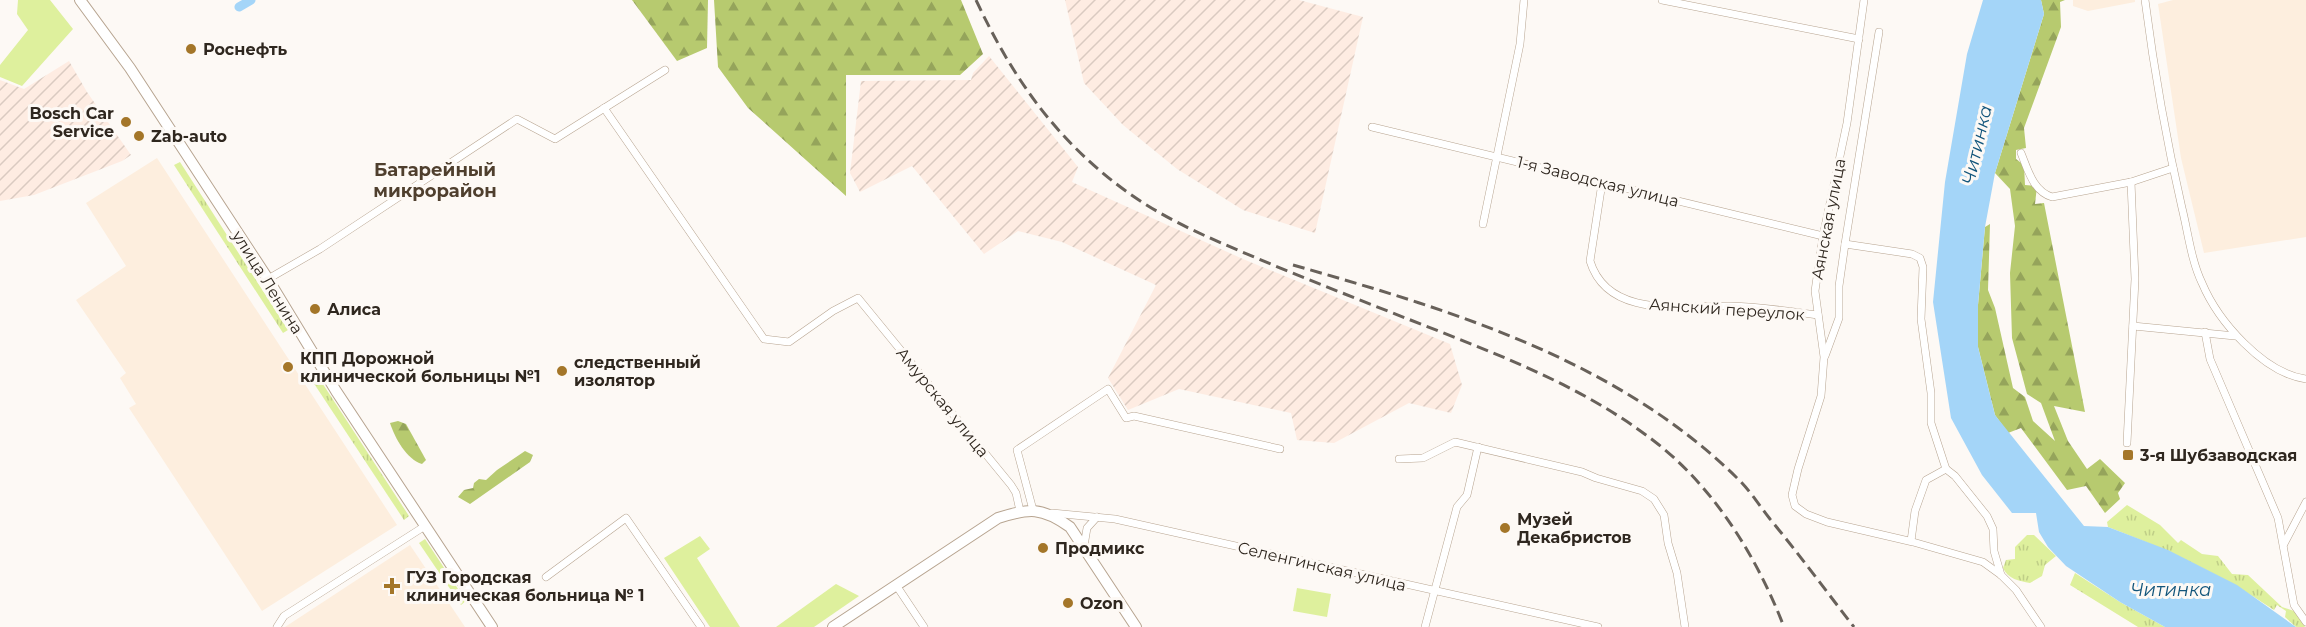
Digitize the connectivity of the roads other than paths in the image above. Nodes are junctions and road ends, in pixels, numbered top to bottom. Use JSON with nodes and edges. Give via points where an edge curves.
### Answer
{"nodes":[{"id":1,"x":80,"y":0,"type":"edge"},
{"id":2,"x":1524,"y":0,"type":"edge"},
{"id":3,"x":1662,"y":0,"type":"edge"},
{"id":4,"x":1864,"y":0,"type":"edge"},
{"id":5,"x":2145,"y":0,"type":"edge"},
{"id":6,"x":1879,"y":32,"type":"dead end"},
{"id":7,"x":1859,"y":39,"type":"junction"},
{"id":8,"x":664,"y":70,"type":"dead end"},
{"id":9,"x":604,"y":108,"type":"junction"},
{"id":10,"x":1372,"y":127,"type":"dead end"},
{"id":11,"x":2021,"y":153,"type":"dead end"},
{"id":12,"x":1496,"y":157,"type":"junction"},
{"id":13,"x":2173,"y":168,"type":"junction"},
{"id":14,"x":2131,"y":182,"type":"junction"},
{"id":15,"x":1602,"y":183,"type":"junction"},
{"id":16,"x":1483,"y":224,"type":"dead end"},
{"id":17,"x":1823,"y":236,"type":"junction"},
{"id":18,"x":1845,"y":244,"type":"junction"},
{"id":19,"x":268,"y":279,"type":"junction"},
{"id":20,"x":1818,"y":315,"type":"junction"},
{"id":21,"x":2133,"y":326,"type":"junction"},
{"id":22,"x":2205,"y":332,"type":"junction"},
{"id":23,"x":2235,"y":336,"type":"junction"},
{"id":24,"x":1824,"y":357,"type":"junction"},
{"id":25,"x":2306,"y":379,"type":"edge"},
{"id":26,"x":2127,"y":443,"type":"dead end"},
{"id":27,"x":1478,"y":447,"type":"junction"},
{"id":28,"x":1280,"y":449,"type":"dead end"},
{"id":29,"x":1399,"y":459,"type":"dead end"},
{"id":30,"x":1946,"y":469,"type":"junction"},
{"id":31,"x":2306,"y":502,"type":"edge"},
{"id":32,"x":1020,"y":511,"type":"junction"},
{"id":33,"x":1039,"y":511,"type":"junction"},
{"id":34,"x":1097,"y":517,"type":"junction"},
{"id":35,"x":425,"y":526,"type":"junction"},
{"id":36,"x":1911,"y":541,"type":"junction"},
{"id":37,"x":2284,"y":544,"type":"junction"},
{"id":38,"x":1084,"y":546,"type":"junction"},
{"id":39,"x":2001,"y":575,"type":"junction"},
{"id":40,"x":546,"y":577,"type":"dead end"},
{"id":41,"x":896,"y":585,"type":"junction"},
{"id":42,"x":1434,"y":591,"type":"junction"},
{"id":43,"x":2306,"y":622,"type":"edge"},
{"id":44,"x":2038,"y":625,"type":"edge"},
{"id":45,"x":277,"y":627,"type":"edge"},
{"id":46,"x":492,"y":627,"type":"edge"},
{"id":47,"x":701,"y":627,"type":"edge"},
{"id":48,"x":833,"y":627,"type":"edge"},
{"id":49,"x":924,"y":627,"type":"edge"},
{"id":50,"x":1136,"y":627,"type":"edge"},
{"id":51,"x":1425,"y":627,"type":"edge"},
{"id":52,"x":1598,"y":627,"type":"edge"},
{"id":53,"x":1685,"y":627,"type":"edge"}],
"edges":[{"from":1,"to":19,"type":"main road","name":"улица Ленина","via":[[130,68]]},
{"from":2,"to":12,"type":"street","via":[[1520,44]]},
{"from":3,"to":7,"type":"street"},
{"from":4,"to":7,"type":"street","name":"Аянская улица"},
{"from":5,"to":13,"type":"street"},
{"from":6,"to":18,"type":"street"},
{"from":7,"to":17,"type":"street","name":"Аянская улица","via":[[1847,123]]},
{"from":8,"to":9,"type":"street"},
{"from":9,"to":19,"type":"street","via":[[555,139],[517,119]]},
{"from":9,"to":32,"type":"street","name":"Амурская улица","via":[[764,339],[789,342],[858,298],[1011,485]]},
{"from":10,"to":12,"type":"street","name":"1-я Заводская улица"},
{"from":11,"to":14,"type":"street","via":[[2033,181],[2043,194],[2052,197]]},
{"from":12,"to":15,"type":"street","name":"1-я Заводская улица"},
{"from":12,"to":16,"type":"street"},
{"from":13,"to":14,"type":"street"},
{"from":13,"to":23,"type":"street","via":[[2201,282]]},
{"from":14,"to":21,"type":"street"},
{"from":15,"to":17,"type":"street","name":"1-я Заводская улица"},
{"from":15,"to":20,"type":"street","name":"Аянский переулок","via":[[1590,261],[1593,274],[1624,299],[1656,307],[1755,307]]},
{"from":17,"to":20,"type":"street","name":"Аянская улица","via":[[1815,291]]},
{"from":18,"to":24,"type":"street","via":[[1839,318]]},
{"from":18,"to":30,"type":"street","via":[[1920,258],[1921,320],[1931,423]]},
{"from":19,"to":35,"type":"main road","name":"улица Ленина"},
{"from":20,"to":24,"type":"street","name":"Аянская улица"},
{"from":21,"to":22,"type":"street"},
{"from":21,"to":26,"type":"street"},
{"from":22,"to":23,"type":"street"},
{"from":22,"to":37,"type":"street","via":[[2210,359],[2278,518]]},
{"from":23,"to":25,"type":"street","via":[[2279,370]]},
{"from":24,"to":36,"type":"street","name":"Аянская улица","via":[[1821,396],[1793,491],[1795,506],[1827,522]]},
{"from":27,"to":29,"type":"street","via":[[1455,442],[1423,458]]},
{"from":27,"to":42,"type":"street","via":[[1467,495],[1457,507]]},
{"from":27,"to":53,"type":"street","via":[[1582,472],[1642,491],[1654,500],[1664,515]]},
{"from":28,"to":33,"type":"street","via":[[1134,416],[1126,418],[1108,389],[1017,450]]},
{"from":30,"to":36,"type":"street","via":[[1926,480],[1915,511]]},
{"from":30,"to":39,"type":"street","via":[[1988,516]]},
{"from":31,"to":37,"type":"street"},
{"from":32,"to":33,"type":"main road"},
{"from":32,"to":41,"type":"main road","via":[[998,518]]},
{"from":33,"to":34,"type":"street","name":"Селенгинская улица"},
{"from":33,"to":38,"type":"main road","via":[[1070,526]]},
{"from":34,"to":38,"type":"street","via":[[1087,528]]},
{"from":34,"to":42,"type":"street","name":"Селенгинская улица"},
{"from":35,"to":45,"type":"street","via":[[284,616]]},
{"from":35,"to":46,"type":"main road","name":"улица Ленина"},
{"from":36,"to":39,"type":"street","via":[[1983,562]]},
{"from":37,"to":43,"type":"street","via":[[2294,605]]},
{"from":38,"to":50,"type":"main road"},
{"from":39,"to":44,"type":"street","via":[[2016,590]]},
{"from":40,"to":47,"type":"street","via":[[626,518]]},
{"from":41,"to":48,"type":"main road"},
{"from":41,"to":49,"type":"street"},
{"from":42,"to":51,"type":"street"},
{"from":42,"to":52,"type":"street","name":"Селенгинская улица"}]}
